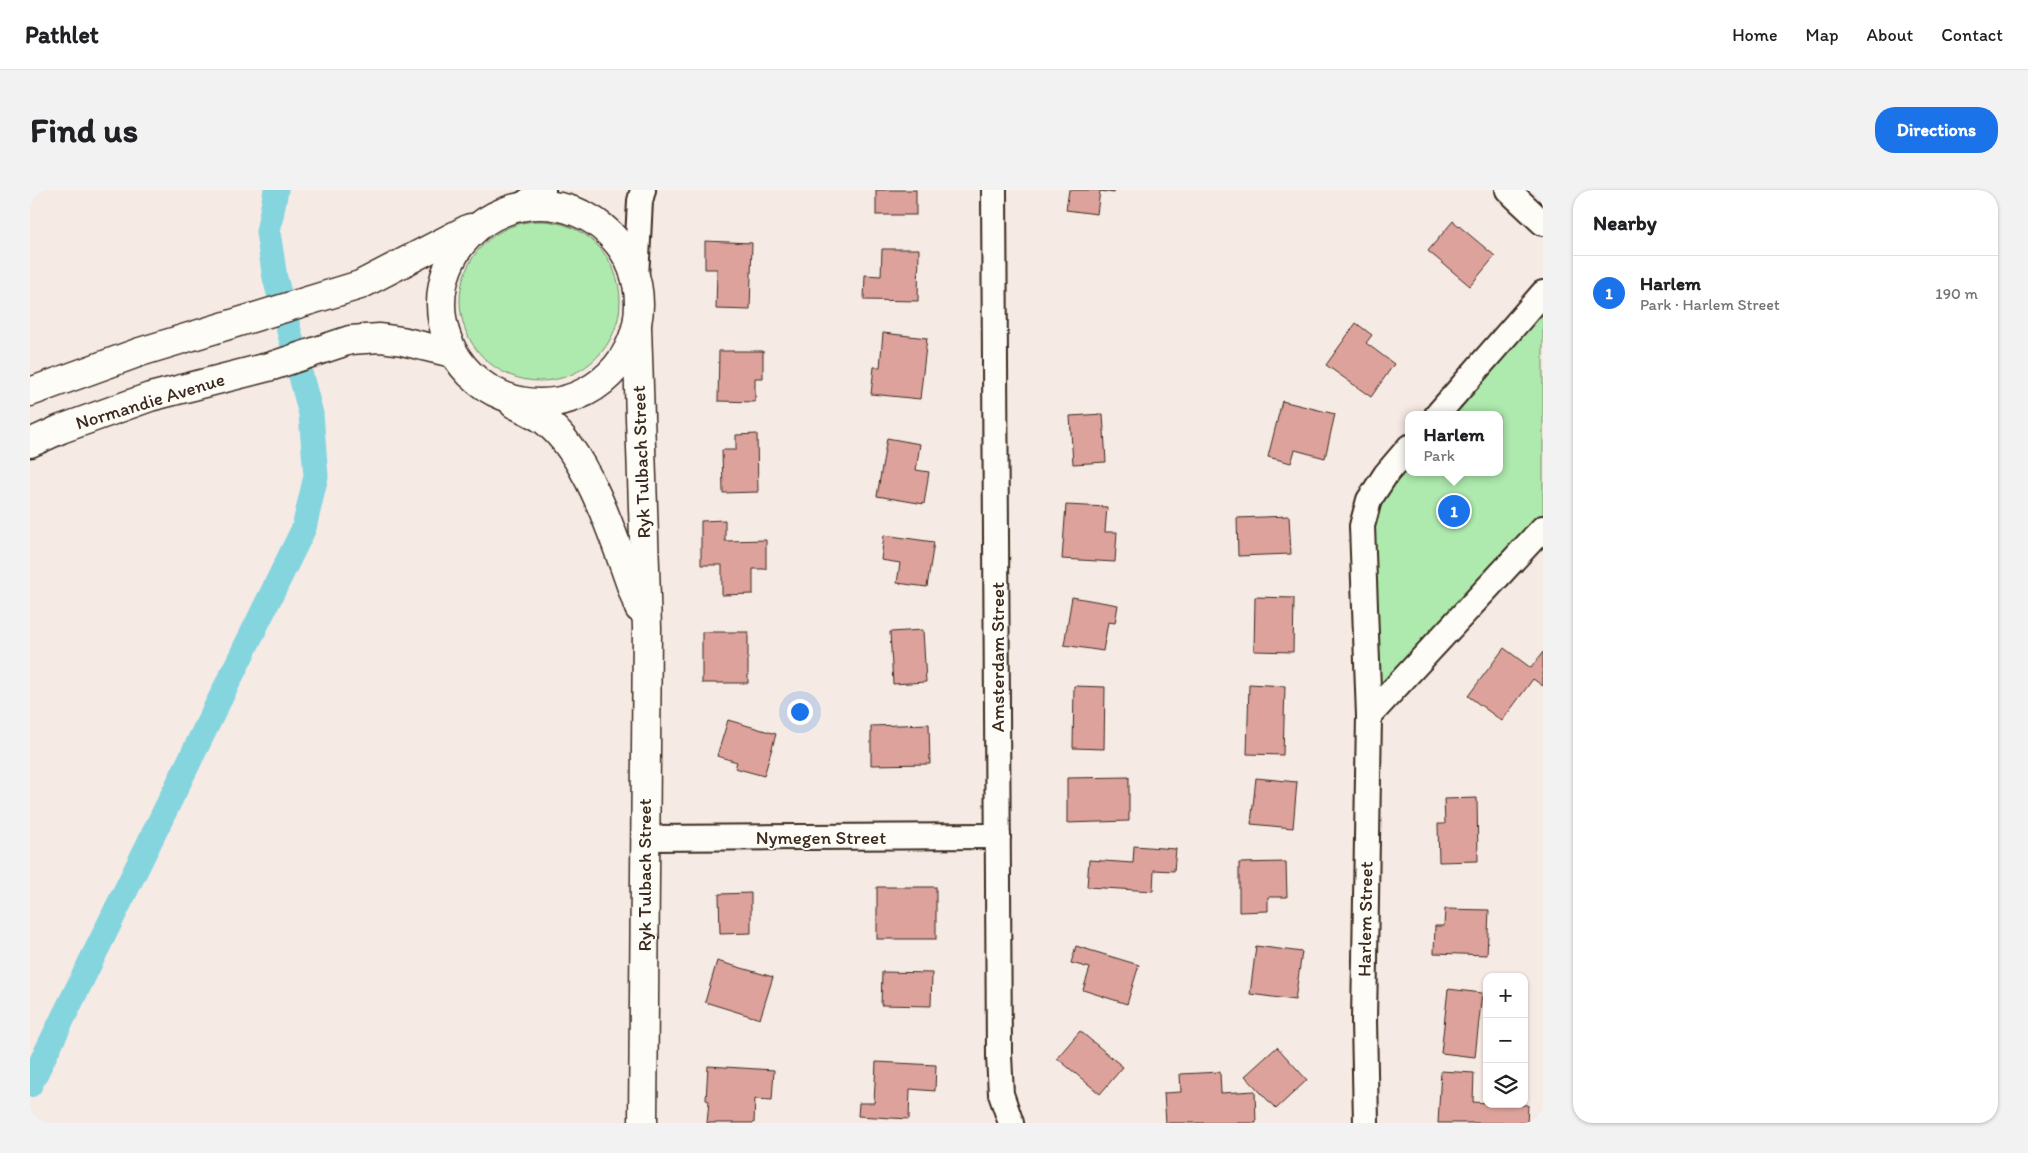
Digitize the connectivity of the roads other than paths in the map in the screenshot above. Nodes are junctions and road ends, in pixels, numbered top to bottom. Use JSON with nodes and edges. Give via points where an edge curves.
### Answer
{"nodes":[{"id":1,"x":543,"y":190,"type":"edge"},
{"id":2,"x":643,"y":190,"type":"edge"},
{"id":3,"x":994,"y":190,"type":"edge"},
{"id":4,"x":1508,"y":190,"type":"edge"},
{"id":5,"x":521,"y":206,"type":"junction"},
{"id":6,"x":484,"y":221,"type":"junction"},
{"id":7,"x":1543,"y":222,"type":"edge"},
{"id":8,"x":636,"y":278,"type":"junction"},
{"id":9,"x":1543,"y":294,"type":"edge"},
{"id":10,"x":637,"y":327,"type":"junction"},
{"id":11,"x":452,"y":353,"type":"junction"},
{"id":12,"x":30,"y":392,"type":"edge"},
{"id":13,"x":501,"y":396,"type":"junction"},
{"id":14,"x":1441,"y":411,"type":"edge"},
{"id":15,"x":30,"y":443,"type":"edge"},
{"id":16,"x":1405,"y":452,"type":"edge"},
{"id":17,"x":1543,"y":528,"type":"edge"},
{"id":18,"x":647,"y":628,"type":"junction"},
{"id":19,"x":1369,"y":716,"type":"junction"},
{"id":20,"x":998,"y":836,"type":"junction"},
{"id":21,"x":644,"y":838,"type":"junction"},
{"id":22,"x":643,"y":1123,"type":"edge"},
{"id":23,"x":1011,"y":1123,"type":"edge"},
{"id":24,"x":1366,"y":1123,"type":"edge"}],
"edges":[{"from":1,"to":5,"type":"street"},
{"from":2,"to":8,"type":"street"},
{"from":3,"to":20,"type":"street","name":"Amsterdam Street"},
{"from":4,"to":7,"type":"street"},
{"from":5,"to":6,"type":"street"},
{"from":5,"to":8,"type":"street","via":[[558,206],[593,219],[620,244]]},
{"from":6,"to":11,"type":"street","via":[[458,247],[443,281],[441,318]]},
{"from":6,"to":12,"type":"street","via":[[360,285],[140,352]]},
{"from":8,"to":10,"type":"street","via":[[640,303]]},
{"from":9,"to":14,"type":"street"},
{"from":10,"to":13,"type":"street","via":[[624,359],[600,384],[569,400],[534,404]]},
{"from":10,"to":18,"type":"street","name":"Ryk Tulbach Street"},
{"from":11,"to":13,"type":"street","name":"Ryk Tulbach Street","via":[[471,376]]},
{"from":11,"to":15,"type":"street","name":"Normandie Avenue","via":[[380,338],[350,340],[272,366],[150,397]]},
{"from":13,"to":18,"type":"street","name":"Ryk Tulbach Street","via":[[544,420],[577,458],[594,491]]},
{"from":16,"to":19,"type":"street","name":"Harlem Street","via":[[1369,500],[1362,526]]},
{"from":17,"to":19,"type":"street"},
{"from":18,"to":21,"type":"street","name":"Ryk Tulbach Street"},
{"from":19,"to":24,"type":"street","name":"Harlem Street","via":[[1364,1021]]},
{"from":20,"to":21,"type":"street","name":"Nymegen Street"},
{"from":20,"to":23,"type":"street","name":"Amsterdam Street","via":[[1000,1075],[1001,1094]]},
{"from":21,"to":22,"type":"street","name":"Ryk Tulbach Street"}]}
